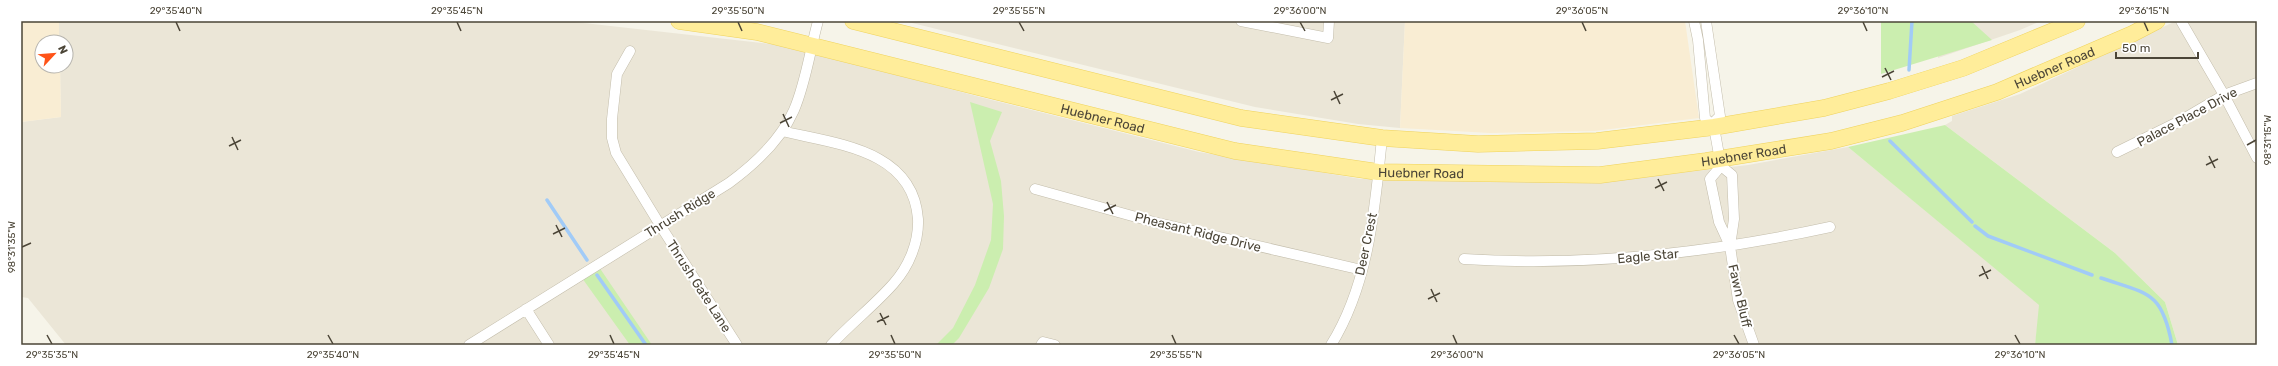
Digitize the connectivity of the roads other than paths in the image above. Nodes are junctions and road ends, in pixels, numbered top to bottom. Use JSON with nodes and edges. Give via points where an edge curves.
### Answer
{"nodes":[{"id":1,"x":679,"y":21,"type":"edge"},
{"id":2,"x":818,"y":21,"type":"edge"},
{"id":3,"x":853,"y":21,"type":"edge"},
{"id":4,"x":1241,"y":21,"type":"edge"},
{"id":5,"x":1329,"y":21,"type":"edge"},
{"id":6,"x":1694,"y":21,"type":"edge"},
{"id":7,"x":1706,"y":21,"type":"edge"},
{"id":8,"x":2077,"y":21,"type":"edge"},
{"id":9,"x":2156,"y":21,"type":"edge"},
{"id":10,"x":2181,"y":21,"type":"edge"},
{"id":11,"x":812,"y":45,"type":"junction"},
{"id":12,"x":630,"y":51,"type":"dead end"},
{"id":13,"x":2257,"y":83,"type":"edge"},
{"id":14,"x":2224,"y":95,"type":"junction"},
{"id":15,"x":1713,"y":125,"type":"junction"},
{"id":16,"x":782,"y":131,"type":"junction"},
{"id":17,"x":1382,"y":138,"type":"junction"},
{"id":18,"x":2117,"y":152,"type":"dead end"},
{"id":19,"x":2257,"y":158,"type":"edge"},
{"id":20,"x":1720,"y":163,"type":"junction"},
{"id":21,"x":1378,"y":172,"type":"junction"},
{"id":22,"x":1035,"y":189,"type":"dead end"},
{"id":23,"x":660,"y":225,"type":"junction"},
{"id":24,"x":1830,"y":227,"type":"dead end"},
{"id":25,"x":1730,"y":246,"type":"junction"},
{"id":26,"x":1464,"y":259,"type":"dead end"},
{"id":27,"x":1362,"y":270,"type":"junction"},
{"id":28,"x":526,"y":309,"type":"junction"},
{"id":29,"x":1042,"y":343,"type":"edge"},
{"id":30,"x":469,"y":345,"type":"edge"},
{"id":31,"x":549,"y":345,"type":"edge"},
{"id":32,"x":737,"y":345,"type":"edge"},
{"id":33,"x":831,"y":345,"type":"edge"},
{"id":34,"x":1055,"y":345,"type":"edge"},
{"id":35,"x":1331,"y":345,"type":"edge"},
{"id":36,"x":1754,"y":345,"type":"edge"}],
"edges":[{"from":1,"to":11,"type":"main road","name":"Huebner Road","via":[[757,32]]},
{"from":2,"to":11,"type":"street","name":"Thrush Ridge"},
{"from":3,"to":17,"type":"main road","via":[[1241,118]]},
{"from":4,"to":5,"type":"street","via":[[1328,38]]},
{"from":6,"to":15,"type":"street","via":[[1705,118]]},
{"from":7,"to":15,"type":"street","via":[[1720,116]]},
{"from":8,"to":15,"type":"main road","via":[[1985,60],[1889,91],[1824,108]]},
{"from":9,"to":20,"type":"main road","name":"Huebner Road","via":[[2132,34],[1973,100],[1902,123],[1831,141]]},
{"from":10,"to":14,"type":"street"},
{"from":11,"to":16,"type":"street","name":"Thrush Ridge","via":[[794,111]]},
{"from":11,"to":21,"type":"main road","name":"Huebner Road","via":[[1235,151]]},
{"from":12,"to":23,"type":"street","name":"Thrush Gate Lane","via":[[617,74],[612,138],[616,153]]},
{"from":13,"to":14,"type":"street","name":"Palace Place Drive"},
{"from":14,"to":18,"type":"street","name":"Palace Place Drive","via":[[2180,121]]},
{"from":14,"to":19,"type":"street"},
{"from":15,"to":17,"type":"main road","via":[[1597,141],[1478,144]]},
{"from":15,"to":20,"type":"street"},
{"from":16,"to":23,"type":"street","name":"Thrush Ridge","via":[[762,156],[744,172]]},
{"from":16,"to":33,"type":"street","via":[[862,151],[883,160],[906,182],[917,211],[916,242],[906,266],[894,283]]},
{"from":17,"to":21,"type":"street","name":"Deer Crest"},
{"from":20,"to":21,"type":"main road","name":"Huebner Road","via":[[1600,175]]},
{"from":20,"to":25,"type":"street","name":"Fawn Bluff","via":[[1732,175],[1734,220]]},
{"from":20,"to":25,"type":"street","name":"Fawn Bluff","via":[[1710,179],[1719,222]]},
{"from":21,"to":27,"type":"street","name":"Deer Crest"},
{"from":22,"to":27,"type":"street","name":"Pheasant Ridge Drive","via":[[1154,222]]},
{"from":23,"to":28,"type":"street","name":"Thrush Ridge"},
{"from":23,"to":32,"type":"street","name":"Thrush Gate Lane"},
{"from":24,"to":25,"type":"street","name":"Eagle Star"},
{"from":25,"to":26,"type":"street","name":"Eagle Star","via":[[1634,258],[1517,263]]},
{"from":25,"to":36,"type":"street","name":"Fawn Bluff","via":[[1738,300]]},
{"from":27,"to":35,"type":"street","name":"Deer Crest","via":[[1348,311]]},
{"from":28,"to":30,"type":"street","name":"Thrush Ridge"},
{"from":28,"to":31,"type":"street"},
{"from":29,"to":34,"type":"street"}]}
